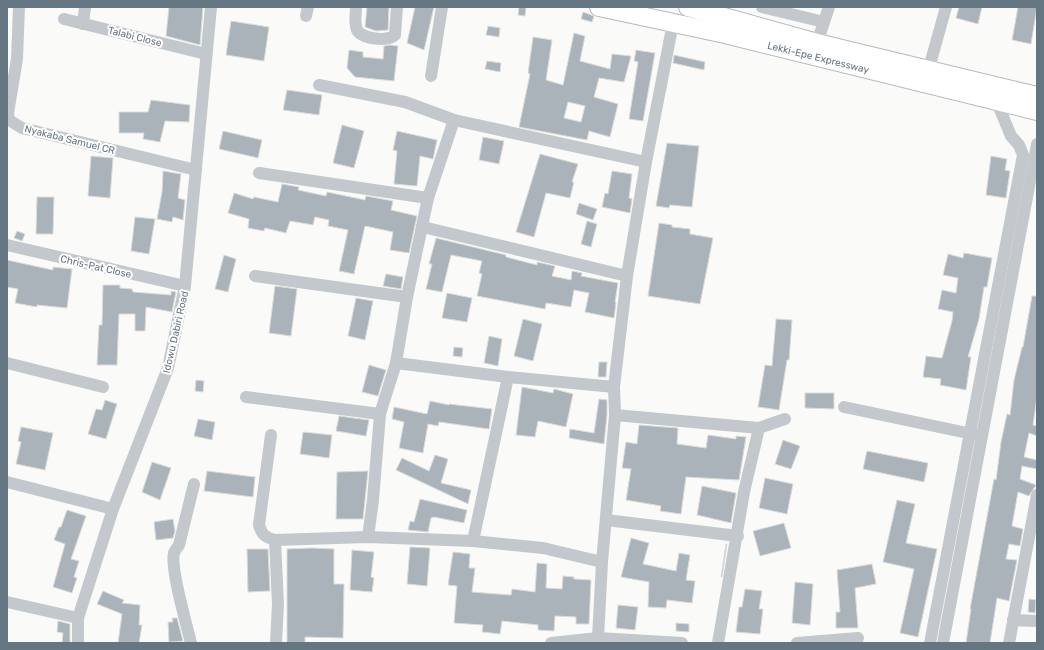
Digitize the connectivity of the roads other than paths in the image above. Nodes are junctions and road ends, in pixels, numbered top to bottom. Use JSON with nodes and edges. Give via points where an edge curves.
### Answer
{"nodes":[{"id":1,"x":19,"y":7,"type":"edge"},
{"id":2,"x":85,"y":7,"type":"edge"},
{"id":3,"x":211,"y":7,"type":"edge"},
{"id":4,"x":356,"y":7,"type":"edge"},
{"id":5,"x":397,"y":7,"type":"edge"},
{"id":6,"x":442,"y":7,"type":"edge"},
{"id":7,"x":599,"y":7,"type":"edge"},
{"id":8,"x":688,"y":7,"type":"edge"},
{"id":9,"x":762,"y":7,"type":"edge"},
{"id":10,"x":829,"y":7,"type":"edge"},
{"id":11,"x":946,"y":7,"type":"edge"},
{"id":12,"x":780,"y":9,"type":"edge"},
{"id":13,"x":64,"y":19,"type":"dead end"},
{"id":14,"x":824,"y":22,"type":"junction"},
{"id":15,"x":673,"y":23,"type":"junction"},
{"id":16,"x":83,"y":24,"type":"junction"},
{"id":17,"x":817,"y":43,"type":"junction"},
{"id":18,"x":206,"y":54,"type":"junction"},
{"id":19,"x":929,"y":68,"type":"junction"},
{"id":20,"x":431,"y":76,"type":"dead end"},
{"id":21,"x":319,"y":84,"type":"dead end"},
{"id":22,"x":1037,"y":96,"type":"edge"},
{"id":23,"x":996,"y":100,"type":"junction"},
{"id":24,"x":1037,"y":111,"type":"edge"},
{"id":25,"x":454,"y":120,"type":"junction"},
{"id":26,"x":1037,"y":144,"type":"edge"},
{"id":27,"x":646,"y":162,"type":"junction"},
{"id":28,"x":196,"y":170,"type":"junction"},
{"id":29,"x":259,"y":173,"type":"dead end"},
{"id":30,"x":428,"y":198,"type":"junction"},
{"id":31,"x":1016,"y":223,"type":"junction"},
{"id":32,"x":423,"y":227,"type":"junction"},
{"id":33,"x":7,"y":245,"type":"edge"},
{"id":34,"x":256,"y":276,"type":"dead end"},
{"id":35,"x":627,"y":276,"type":"junction"},
{"id":36,"x":185,"y":286,"type":"junction"},
{"id":37,"x":407,"y":297,"type":"junction"},
{"id":38,"x":7,"y":363,"type":"edge"},
{"id":39,"x":396,"y":363,"type":"junction"},
{"id":40,"x":508,"y":377,"type":"junction"},
{"id":41,"x":103,"y":387,"type":"dead end"},
{"id":42,"x":614,"y":387,"type":"junction"},
{"id":43,"x":246,"y":397,"type":"dead end"},
{"id":44,"x":844,"y":407,"type":"dead end"},
{"id":45,"x":380,"y":414,"type":"junction"},
{"id":46,"x":615,"y":415,"type":"junction"},
{"id":47,"x":786,"y":418,"type":"dead end"},
{"id":48,"x":759,"y":428,"type":"junction"},
{"id":49,"x":271,"y":435,"type":"dead end"},
{"id":50,"x":976,"y":435,"type":"junction"},
{"id":51,"x":7,"y":482,"type":"edge"},
{"id":52,"x":194,"y":484,"type":"dead end"},
{"id":53,"x":1037,"y":495,"type":"edge"},
{"id":54,"x":112,"y":509,"type":"junction"},
{"id":55,"x":606,"y":520,"type":"junction"},
{"id":56,"x":1034,"y":522,"type":"edge"},
{"id":57,"x":738,"y":536,"type":"junction"},
{"id":58,"x":368,"y":537,"type":"junction"},
{"id":59,"x":275,"y":540,"type":"junction"},
{"id":60,"x":473,"y":541,"type":"junction"},
{"id":61,"x":602,"y":562,"type":"junction"},
{"id":62,"x":7,"y":602,"type":"edge"},
{"id":63,"x":78,"y":618,"type":"junction"},
{"id":64,"x":1013,"y":620,"type":"junction"},
{"id":65,"x":1037,"y":621,"type":"edge"},
{"id":66,"x":598,"y":638,"type":"junction"},
{"id":67,"x":858,"y":638,"type":"dead end"},
{"id":68,"x":78,"y":643,"type":"edge"},
{"id":69,"x":191,"y":643,"type":"edge"},
{"id":70,"x":276,"y":643,"type":"edge"},
{"id":71,"x":552,"y":643,"type":"edge"},
{"id":72,"x":682,"y":643,"type":"edge"},
{"id":73,"x":718,"y":643,"type":"edge"},
{"id":74,"x":797,"y":643,"type":"edge"},
{"id":75,"x":930,"y":643,"type":"edge"},
{"id":76,"x":943,"y":643,"type":"edge"},
{"id":77,"x":1009,"y":643,"type":"edge"}],
"edges":[{"from":1,"to":28,"type":"street","name":"Nyakaba Samuel CR","via":[[17,59],[9,120],[22,128]]},
{"from":2,"to":16,"type":"street"},
{"from":3,"to":18,"type":"street","name":"Idowu Dabiri Road"},
{"from":4,"to":5,"type":"street","via":[[355,24],[364,37],[389,39],[395,35]]},
{"from":6,"to":20,"type":"street"},
{"from":7,"to":15,"type":"highway","name":"Lekki-Epe Expressway"},
{"from":8,"to":17,"type":"highway","name":"Lekki-Epe Expressway"},
{"from":9,"to":12,"type":"street"},
{"from":10,"to":14,"type":"street"},
{"from":11,"to":19,"type":"street"},
{"from":12,"to":14,"type":"street"},
{"from":13,"to":16,"type":"street","name":"Talabi Close"},
{"from":14,"to":17,"type":"street"},
{"from":15,"to":23,"type":"highway","name":"Lekki-Epe Expressway"},
{"from":15,"to":27,"type":"street"},
{"from":16,"to":18,"type":"street","name":"Talabi Close"},
{"from":17,"to":19,"type":"highway","name":"Lekki-Epe Expressway"},
{"from":18,"to":28,"type":"street","name":"Idowu Dabiri Road"},
{"from":19,"to":22,"type":"highway","name":"Lekki-Epe Expressway"},
{"from":21,"to":25,"type":"street","via":[[405,102]]},
{"from":23,"to":24,"type":"highway","name":"Lekki-Epe Expressway"},
{"from":23,"to":31,"type":"street","via":[[1011,136],[1023,155]]},
{"from":25,"to":27,"type":"street"},
{"from":25,"to":30,"type":"street"},
{"from":26,"to":31,"type":"street"},
{"from":27,"to":35,"type":"street"},
{"from":28,"to":36,"type":"street","name":"Idowu Dabiri Road"},
{"from":29,"to":30,"type":"street"},
{"from":30,"to":32,"type":"street"},
{"from":31,"to":50,"type":"street"},
{"from":32,"to":35,"type":"street"},
{"from":32,"to":37,"type":"street"},
{"from":33,"to":36,"type":"street","name":"Chris-Pat Close"},
{"from":34,"to":37,"type":"street"},
{"from":35,"to":42,"type":"street"},
{"from":36,"to":54,"type":"street","name":"Idowu Dabiri Road","via":[[168,368]]},
{"from":37,"to":39,"type":"street"},
{"from":38,"to":41,"type":"street"},
{"from":39,"to":40,"type":"street"},
{"from":39,"to":45,"type":"street"},
{"from":40,"to":42,"type":"street"},
{"from":40,"to":60,"type":"street"},
{"from":42,"to":46,"type":"street"},
{"from":43,"to":45,"type":"street"},
{"from":44,"to":50,"type":"street"},
{"from":45,"to":58,"type":"street"},
{"from":46,"to":48,"type":"street"},
{"from":46,"to":55,"type":"street"},
{"from":47,"to":48,"type":"street"},
{"from":48,"to":57,"type":"street","via":[[744,492]]},
{"from":49,"to":59,"type":"street","via":[[259,525],[261,533]]},
{"from":50,"to":75,"type":"street"},
{"from":50,"to":76,"type":"street"},
{"from":51,"to":54,"type":"street"},
{"from":52,"to":69,"type":"street","via":[[174,552],[180,601]]},
{"from":53,"to":56,"type":"street"},
{"from":54,"to":63,"type":"street","name":"Idowu Dabiri Road"},
{"from":55,"to":57,"type":"street"},
{"from":55,"to":61,"type":"street"},
{"from":56,"to":64,"type":"street"},
{"from":57,"to":73,"type":"street"},
{"from":58,"to":59,"type":"street"},
{"from":58,"to":60,"type":"street"},
{"from":59,"to":70,"type":"street","via":[[278,604]]},
{"from":60,"to":61,"type":"street","via":[[543,548]]},
{"from":61,"to":66,"type":"street"},
{"from":62,"to":63,"type":"street"},
{"from":63,"to":68,"type":"street","name":"Idowu Dabiri Road"},
{"from":64,"to":65,"type":"street"},
{"from":64,"to":77,"type":"street"},
{"from":66,"to":71,"type":"street"},
{"from":66,"to":72,"type":"street"},
{"from":67,"to":74,"type":"street"}]}
